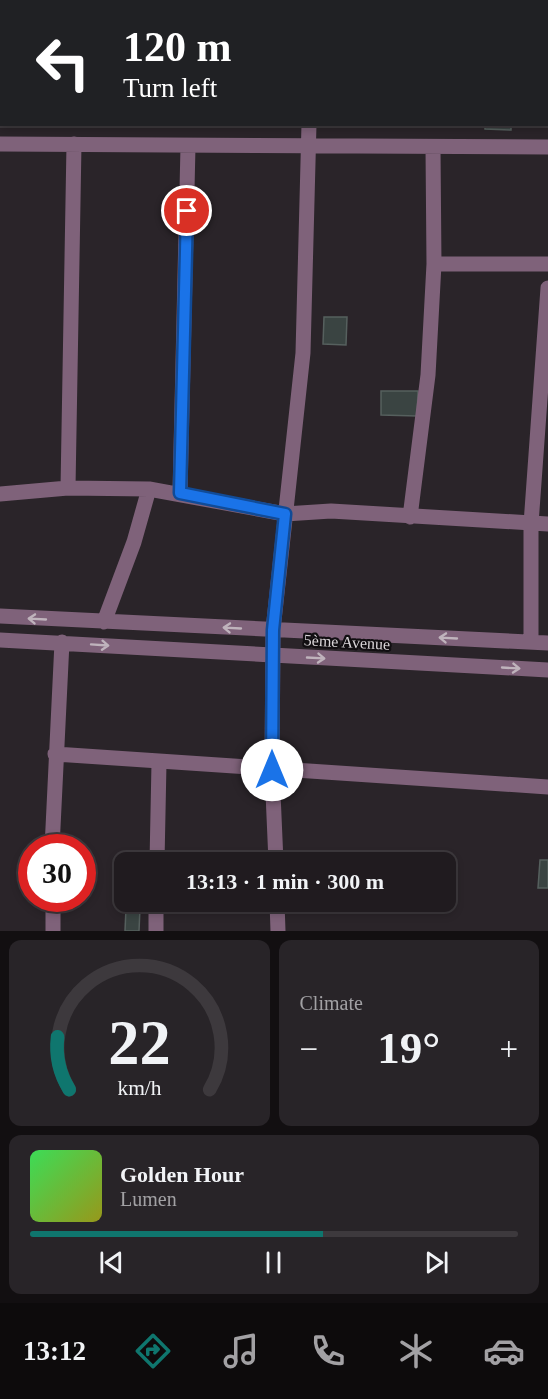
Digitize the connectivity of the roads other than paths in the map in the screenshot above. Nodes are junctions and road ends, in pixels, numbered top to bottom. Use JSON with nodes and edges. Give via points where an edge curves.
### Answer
{"nodes":[{"id":1,"x":309,"y":126,"type":"edge"},
{"id":2,"x":0,"y":144,"type":"edge"},
{"id":3,"x":74,"y":144,"type":"junction"},
{"id":4,"x":188,"y":146,"type":"junction"},
{"id":5,"x":308,"y":147,"type":"junction"},
{"id":6,"x":548,"y":147,"type":"edge"},
{"id":7,"x":433,"y":148,"type":"junction"},
{"id":8,"x":434,"y":264,"type":"junction"},
{"id":9,"x":548,"y":264,"type":"edge"},
{"id":10,"x":548,"y":288,"type":"edge"},
{"id":11,"x":68,"y":489,"type":"junction"},
{"id":12,"x":149,"y":489,"type":"junction"},
{"id":13,"x":180,"y":493,"type":"junction"},
{"id":14,"x":0,"y":495,"type":"edge"},
{"id":15,"x":285,"y":514,"type":"junction"},
{"id":16,"x":410,"y":517,"type":"junction"},
{"id":17,"x":531,"y":524,"type":"junction"},
{"id":18,"x":548,"y":524,"type":"edge"},
{"id":19,"x":0,"y":616,"type":"edge"},
{"id":20,"x":105,"y":622,"type":"junction"},
{"id":21,"x":273,"y":630,"type":"junction"},
{"id":22,"x":0,"y":640,"type":"edge"},
{"id":23,"x":62,"y":642,"type":"junction"},
{"id":24,"x":531,"y":642,"type":"junction"},
{"id":25,"x":548,"y":643,"type":"edge"},
{"id":26,"x":273,"y":656,"type":"junction"},
{"id":27,"x":548,"y":670,"type":"edge"},
{"id":28,"x":55,"y":754,"type":"junction"},
{"id":29,"x":159,"y":763,"type":"junction"},
{"id":30,"x":272,"y":770,"type":"junction"},
{"id":31,"x":548,"y":787,"type":"edge"},
{"id":32,"x":52,"y":834,"type":"edge"},
{"id":33,"x":157,"y":852,"type":"edge"},
{"id":34,"x":276,"y":852,"type":"edge"},
{"id":35,"x":53,"y":912,"type":"edge"},
{"id":36,"x":156,"y":912,"type":"edge"},
{"id":37,"x":277,"y":912,"type":"edge"},
{"id":38,"x":53,"y":931,"type":"edge"},
{"id":39,"x":156,"y":931,"type":"edge"},
{"id":40,"x":278,"y":931,"type":"edge"}],
"edges":[{"from":1,"to":5,"type":"street"},
{"from":2,"to":3,"type":"street"},
{"from":3,"to":4,"type":"street"},
{"from":3,"to":11,"type":"street"},
{"from":4,"to":5,"type":"street"},
{"from":4,"to":13,"type":"street"},
{"from":5,"to":7,"type":"street"},
{"from":5,"to":15,"type":"street","via":[[303,353]]},
{"from":6,"to":7,"type":"street"},
{"from":7,"to":8,"type":"street"},
{"from":8,"to":9,"type":"street"},
{"from":8,"to":16,"type":"street","via":[[428,375]]},
{"from":10,"to":17,"type":"street"},
{"from":11,"to":12,"type":"street"},
{"from":11,"to":14,"type":"street"},
{"from":12,"to":13,"type":"street"},
{"from":12,"to":20,"type":"street"},
{"from":13,"to":15,"type":"street"},
{"from":15,"to":16,"type":"street","via":[[331,511]]},
{"from":15,"to":21,"type":"street"},
{"from":16,"to":17,"type":"street"},
{"from":17,"to":18,"type":"street"},
{"from":17,"to":24,"type":"street"},
{"from":20,"to":19,"type":"street","name":"5ème Avenue","one_way":true},
{"from":21,"to":20,"type":"street","name":"5ème Avenue","one_way":true},
{"from":24,"to":21,"type":"street","name":"5ème Avenue","one_way":true},
{"from":21,"to":26,"type":"street"},
{"from":22,"to":23,"type":"street","name":"5ème Avenue"},
{"from":23,"to":26,"type":"street","name":"5ème Avenue","one_way":true},
{"from":23,"to":28,"type":"street"},
{"from":24,"to":25,"type":"street","name":"5ème Avenue"},
{"from":26,"to":27,"type":"street","name":"5ème Avenue","one_way":true},
{"from":26,"to":30,"type":"street"},
{"from":28,"to":29,"type":"street"},
{"from":28,"to":32,"type":"street"},
{"from":29,"to":30,"type":"street"},
{"from":29,"to":33,"type":"street"},
{"from":30,"to":31,"type":"street"},
{"from":30,"to":34,"type":"street"},
{"from":35,"to":38,"type":"street"},
{"from":36,"to":39,"type":"street"},
{"from":37,"to":40,"type":"street"}]}
